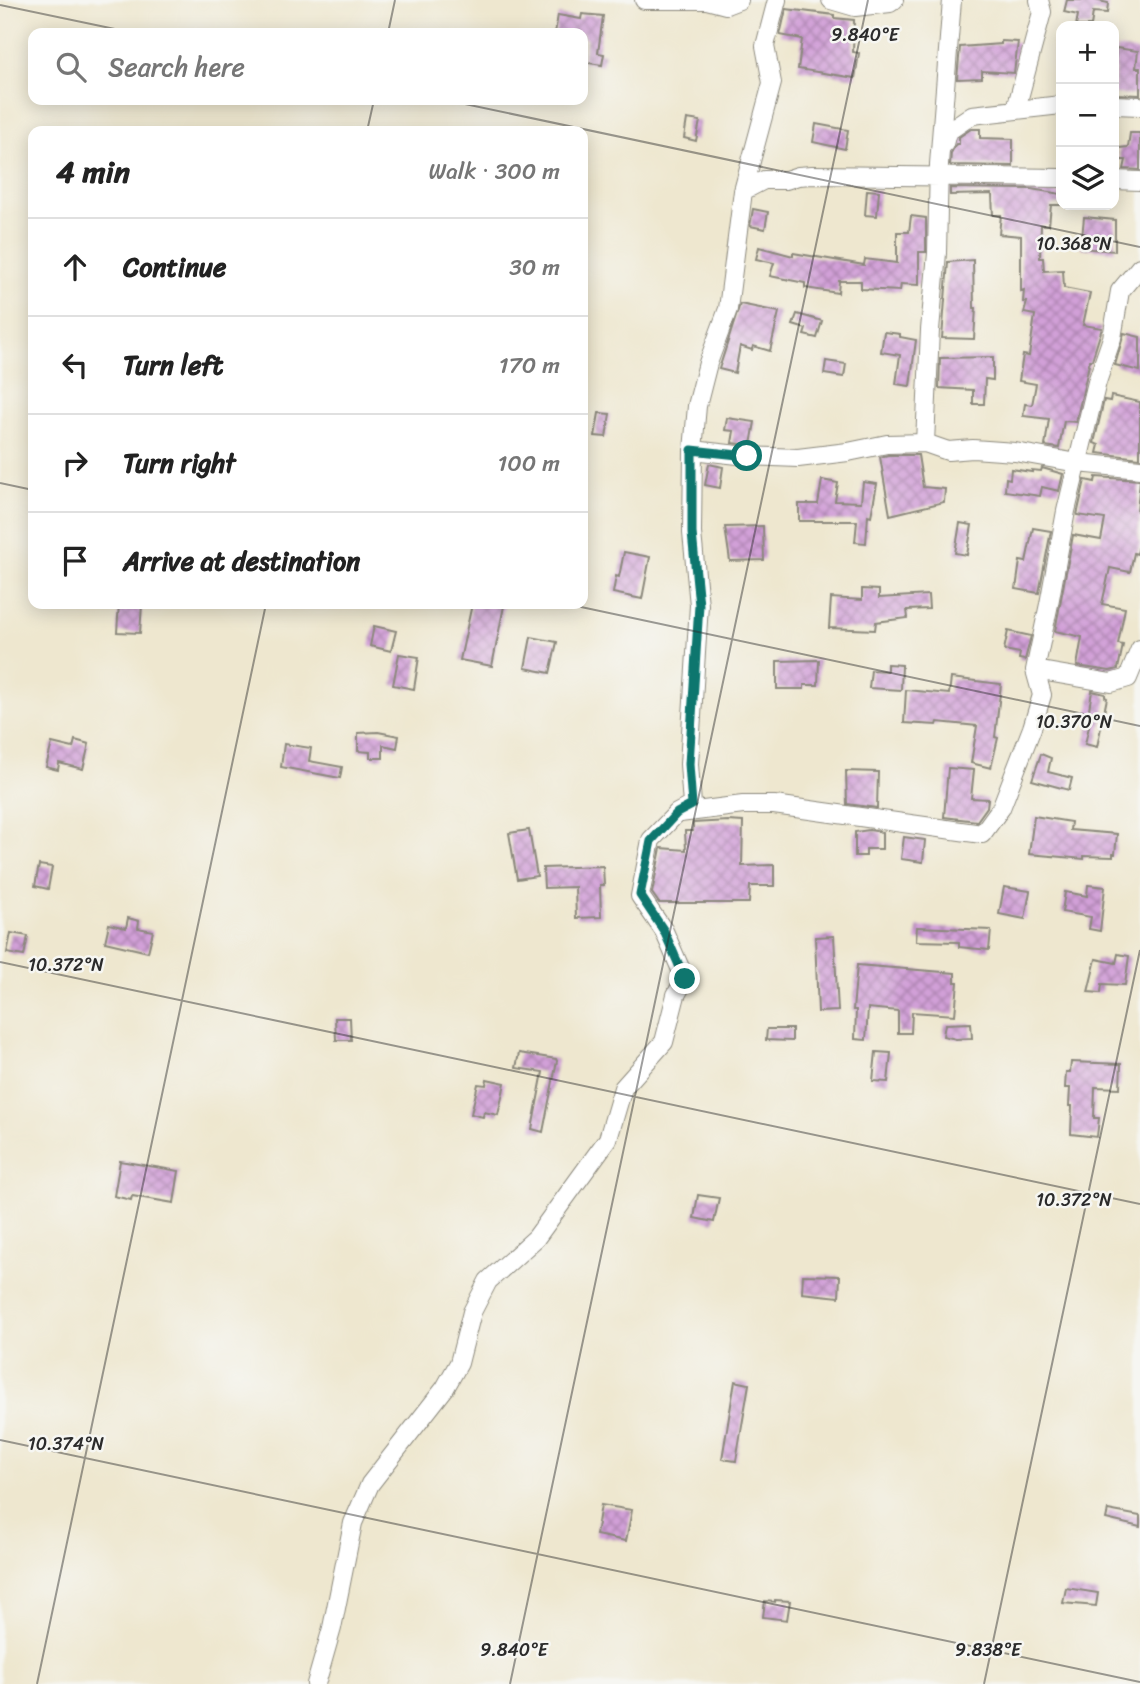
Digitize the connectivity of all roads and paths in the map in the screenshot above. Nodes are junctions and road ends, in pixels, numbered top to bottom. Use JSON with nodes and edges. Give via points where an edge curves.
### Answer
{"nodes":[{"id":1,"x":644,"y":0,"type":"edge"},
{"id":2,"x":739,"y":0,"type":"edge"},
{"id":3,"x":777,"y":0,"type":"edge"},
{"id":4,"x":831,"y":0,"type":"edge"},
{"id":5,"x":894,"y":0,"type":"edge"},
{"id":6,"x":952,"y":0,"type":"edge"},
{"id":7,"x":1039,"y":0,"type":"edge"},
{"id":8,"x":1056,"y":105,"type":"edge"},
{"id":9,"x":1119,"y":106,"type":"edge"},
{"id":10,"x":1140,"y":106,"type":"edge"},
{"id":11,"x":1016,"y":109,"type":"junction"},
{"id":12,"x":939,"y":170,"type":"junction"},
{"id":13,"x":1056,"y":178,"type":"edge"},
{"id":14,"x":1119,"y":180,"type":"edge"},
{"id":15,"x":1140,"y":181,"type":"edge"},
{"id":16,"x":743,"y":191,"type":"junction"},
{"id":17,"x":1140,"y":267,"type":"edge"},
{"id":18,"x":925,"y":443,"type":"junction"},
{"id":19,"x":692,"y":450,"type":"junction"},
{"id":20,"x":1078,"y":463,"type":"junction"},
{"id":21,"x":1140,"y":469,"type":"edge"},
{"id":22,"x":1140,"y":649,"type":"edge"},
{"id":23,"x":1035,"y":670,"type":"junction"},
{"id":24,"x":677,"y":813,"type":"junction"},
{"id":25,"x":316,"y":1684,"type":"edge"}],
"edges":[{"from":1,"to":2,"type":"street","via":[[707,0],[726,5]]},
{"from":3,"to":16,"type":"street","via":[[765,46],[772,83]]},
{"from":4,"to":5,"type":"street","via":[[855,7]]},
{"from":6,"to":12,"type":"street"},
{"from":7,"to":11,"type":"street","via":[[1042,12]]},
{"from":8,"to":11,"type":"street"},
{"from":9,"to":10,"type":"street"},
{"from":11,"to":12,"type":"street","via":[[972,115],[947,132]]},
{"from":12,"to":13,"type":"street"},
{"from":12,"to":16,"type":"street","via":[[798,176],[764,180]]},
{"from":12,"to":18,"type":"street"},
{"from":14,"to":15,"type":"street"},
{"from":16,"to":19,"type":"street","via":[[728,309],[697,406]]},
{"from":17,"to":20,"type":"street","via":[[1120,291]]},
{"from":18,"to":19,"type":"street","via":[[798,458]]},
{"from":18,"to":20,"type":"street","via":[[948,451],[1014,452]]},
{"from":19,"to":24,"type":"street","via":[[692,533],[699,605],[689,764],[692,805]]},
{"from":20,"to":21,"type":"street"},
{"from":20,"to":23,"type":"street"},
{"from":22,"to":23,"type":"street","via":[[1128,678],[1111,683]]},
{"from":23,"to":24,"type":"street","via":[[1042,695],[1032,728],[1001,808],[982,834],[774,805]]},
{"from":24,"to":25,"type":"street","via":[[651,841],[640,895],[664,931],[685,979],[664,1042],[623,1088],[608,1139],[582,1176],[536,1238],[488,1281],[472,1312],[459,1363],[445,1388],[370,1485],[353,1523]]}]}
